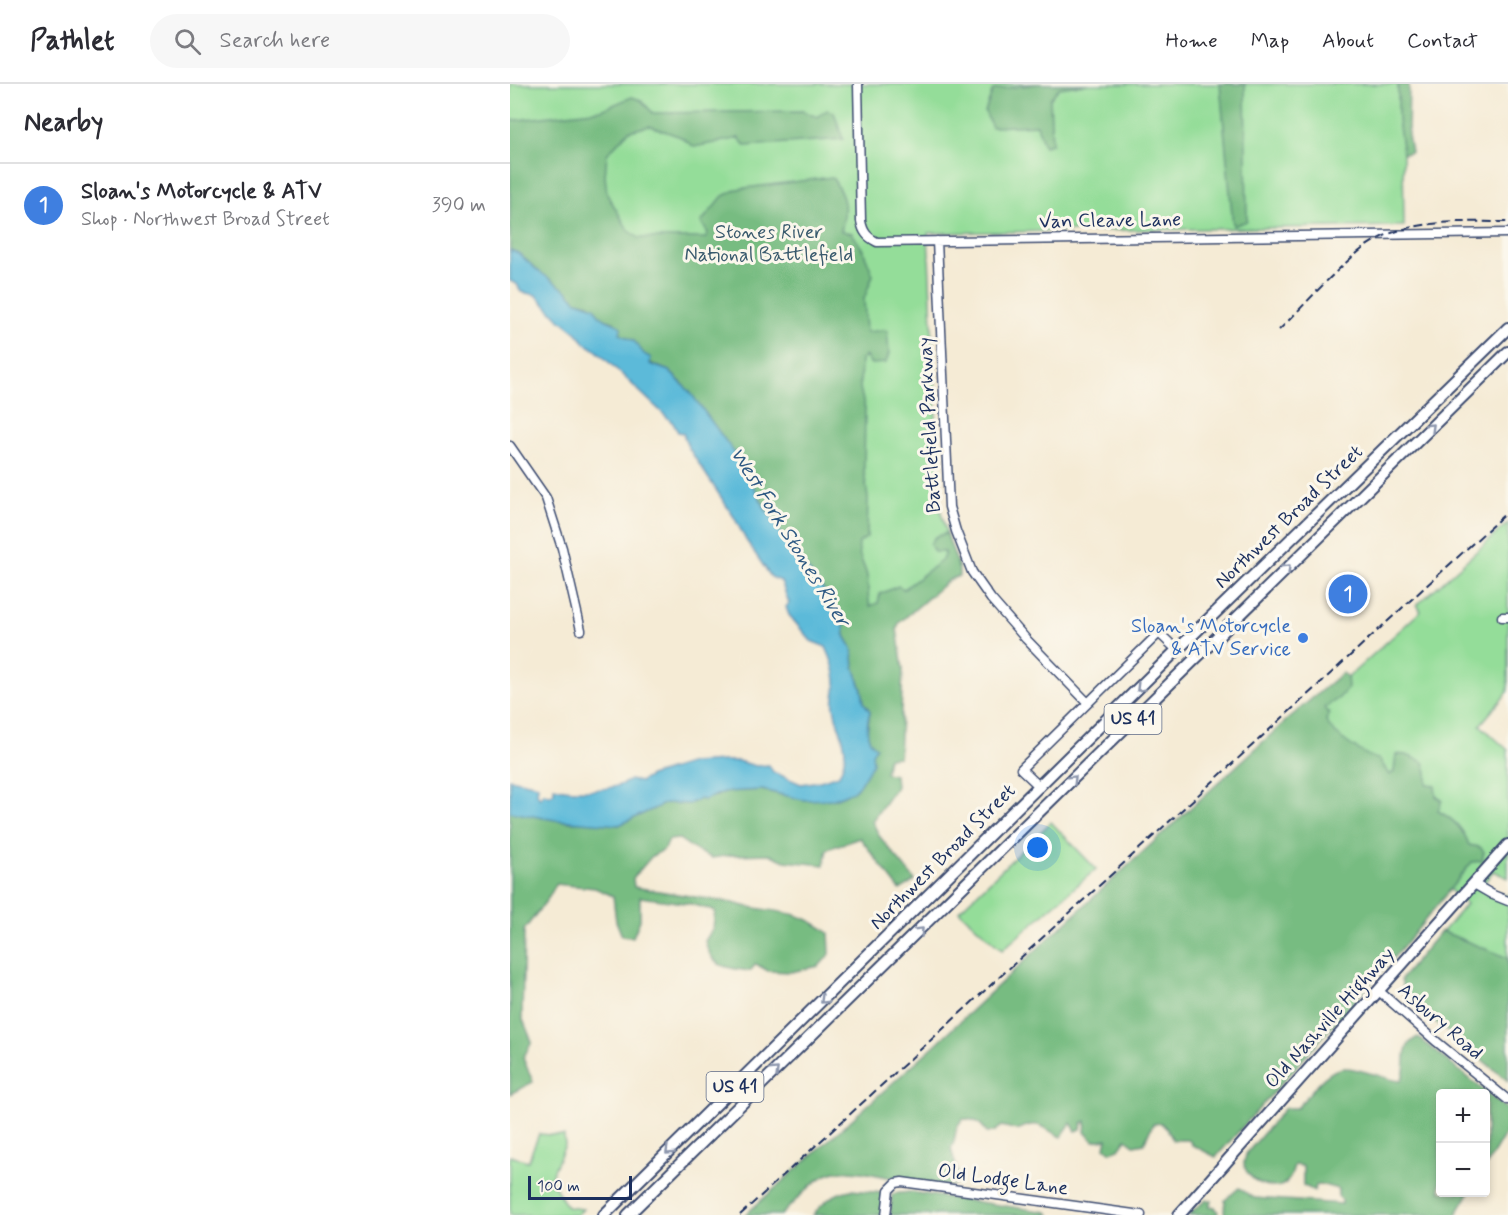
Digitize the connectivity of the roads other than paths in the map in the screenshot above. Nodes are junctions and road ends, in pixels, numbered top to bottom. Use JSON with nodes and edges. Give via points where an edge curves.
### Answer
{"nodes":[{"id":1,"x":858,"y":84,"type":"edge"},
{"id":2,"x":1508,"y":233,"type":"edge"},
{"id":3,"x":937,"y":241,"type":"junction"},
{"id":4,"x":1508,"y":328,"type":"edge"},
{"id":5,"x":1495,"y":340,"type":"junction"},
{"id":6,"x":1507,"y":353,"type":"edge"},
{"id":7,"x":510,"y":446,"type":"edge"},
{"id":8,"x":1377,"y":456,"type":"junction"},
{"id":9,"x":1389,"y":468,"type":"junction"},
{"id":10,"x":1249,"y":581,"type":"junction"},
{"id":11,"x":1262,"y":594,"type":"junction"},
{"id":12,"x":581,"y":630,"type":"dead end"},
{"id":13,"x":1177,"y":650,"type":"junction"},
{"id":14,"x":1190,"y":663,"type":"junction"},
{"id":15,"x":1088,"y":703,"type":"junction"},
{"id":16,"x":1040,"y":787,"type":"junction"},
{"id":17,"x":1052,"y":800,"type":"junction"},
{"id":18,"x":1508,"y":845,"type":"edge"},
{"id":19,"x":1474,"y":884,"type":"junction"},
{"id":20,"x":1508,"y":901,"type":"edge"},
{"id":21,"x":866,"y":959,"type":"junction"},
{"id":22,"x":878,"y":972,"type":"junction"},
{"id":23,"x":1379,"y":991,"type":"junction"},
{"id":24,"x":1508,"y":1100,"type":"edge"},
{"id":25,"x":692,"y":1130,"type":"junction"},
{"id":26,"x":703,"y":1141,"type":"junction"},
{"id":27,"x":604,"y":1215,"type":"edge"},
{"id":28,"x":628,"y":1215,"type":"edge"},
{"id":29,"x":886,"y":1215,"type":"edge"},
{"id":30,"x":1141,"y":1215,"type":"edge"},
{"id":31,"x":1179,"y":1215,"type":"edge"}],
"edges":[{"from":1,"to":3,"type":"street","name":"Van Cleave Lane","via":[[863,230],[877,242]]},
{"from":2,"to":3,"type":"street","name":"Van Cleave Lane"},
{"from":3,"to":15,"type":"street","name":"Battlefield Parkway","via":[[949,507],[956,531],[972,572],[991,600]]},
{"from":4,"to":5,"type":"main road","name":"Northwest Broad Street","number":"US 41"},
{"from":5,"to":6,"type":"main road"},
{"from":5,"to":8,"type":"main road","name":"Northwest Broad Street","number":"US 41"},
{"from":9,"to":6,"type":"main road","name":"Northwest Broad Street","number":"US 41","one_way":true},
{"from":7,"to":12,"type":"street","via":[[546,498]]},
{"from":8,"to":9,"type":"main road"},
{"from":8,"to":10,"type":"main road","name":"Northwest Broad Street","number":"US 41"},
{"from":11,"to":9,"type":"main road","name":"Northwest Broad Street","number":"US 41","one_way":true},
{"from":10,"to":11,"type":"main road"},
{"from":10,"to":13,"type":"main road","name":"Northwest Broad Street","number":"US 41"},
{"from":11,"to":14,"type":"main road","name":"Northwest Broad Street","number":"US 41"},
{"from":13,"to":14,"type":"main road"},
{"from":13,"to":15,"type":"street","via":[[1159,633]]},
{"from":13,"to":16,"type":"main road","name":"Northwest Broad Street","number":"US 41","one_way":true},
{"from":17,"to":14,"type":"main road","name":"Northwest Broad Street","number":"US 41","one_way":true},
{"from":15,"to":16,"type":"street","via":[[1021,769]]},
{"from":16,"to":17,"type":"main road"},
{"from":16,"to":21,"type":"main road","name":"Northwest Broad Street","number":"US 41"},
{"from":22,"to":17,"type":"main road","name":"Northwest Broad Street","number":"US 41","one_way":true},
{"from":18,"to":19,"type":"main road","name":"Old Nashville Highway"},
{"from":19,"to":20,"type":"street"},
{"from":19,"to":23,"type":"main road","name":"Old Nashville Highway"},
{"from":21,"to":22,"type":"main road"},
{"from":21,"to":25,"type":"main road","number":"US 41","one_way":true},
{"from":26,"to":22,"type":"main road","number":"US 41","one_way":true},
{"from":23,"to":24,"type":"street","name":"Asbury Road"},
{"from":23,"to":31,"type":"main road","name":"Old Nashville Highway"},
{"from":25,"to":26,"type":"street"},
{"from":25,"to":27,"type":"main road","number":"US 41","one_way":true},
{"from":26,"to":28,"type":"main road","number":"US 41"},
{"from":29,"to":30,"type":"street","name":"Old Lodge Lane","via":[[889,1190],[902,1182]]}]}
